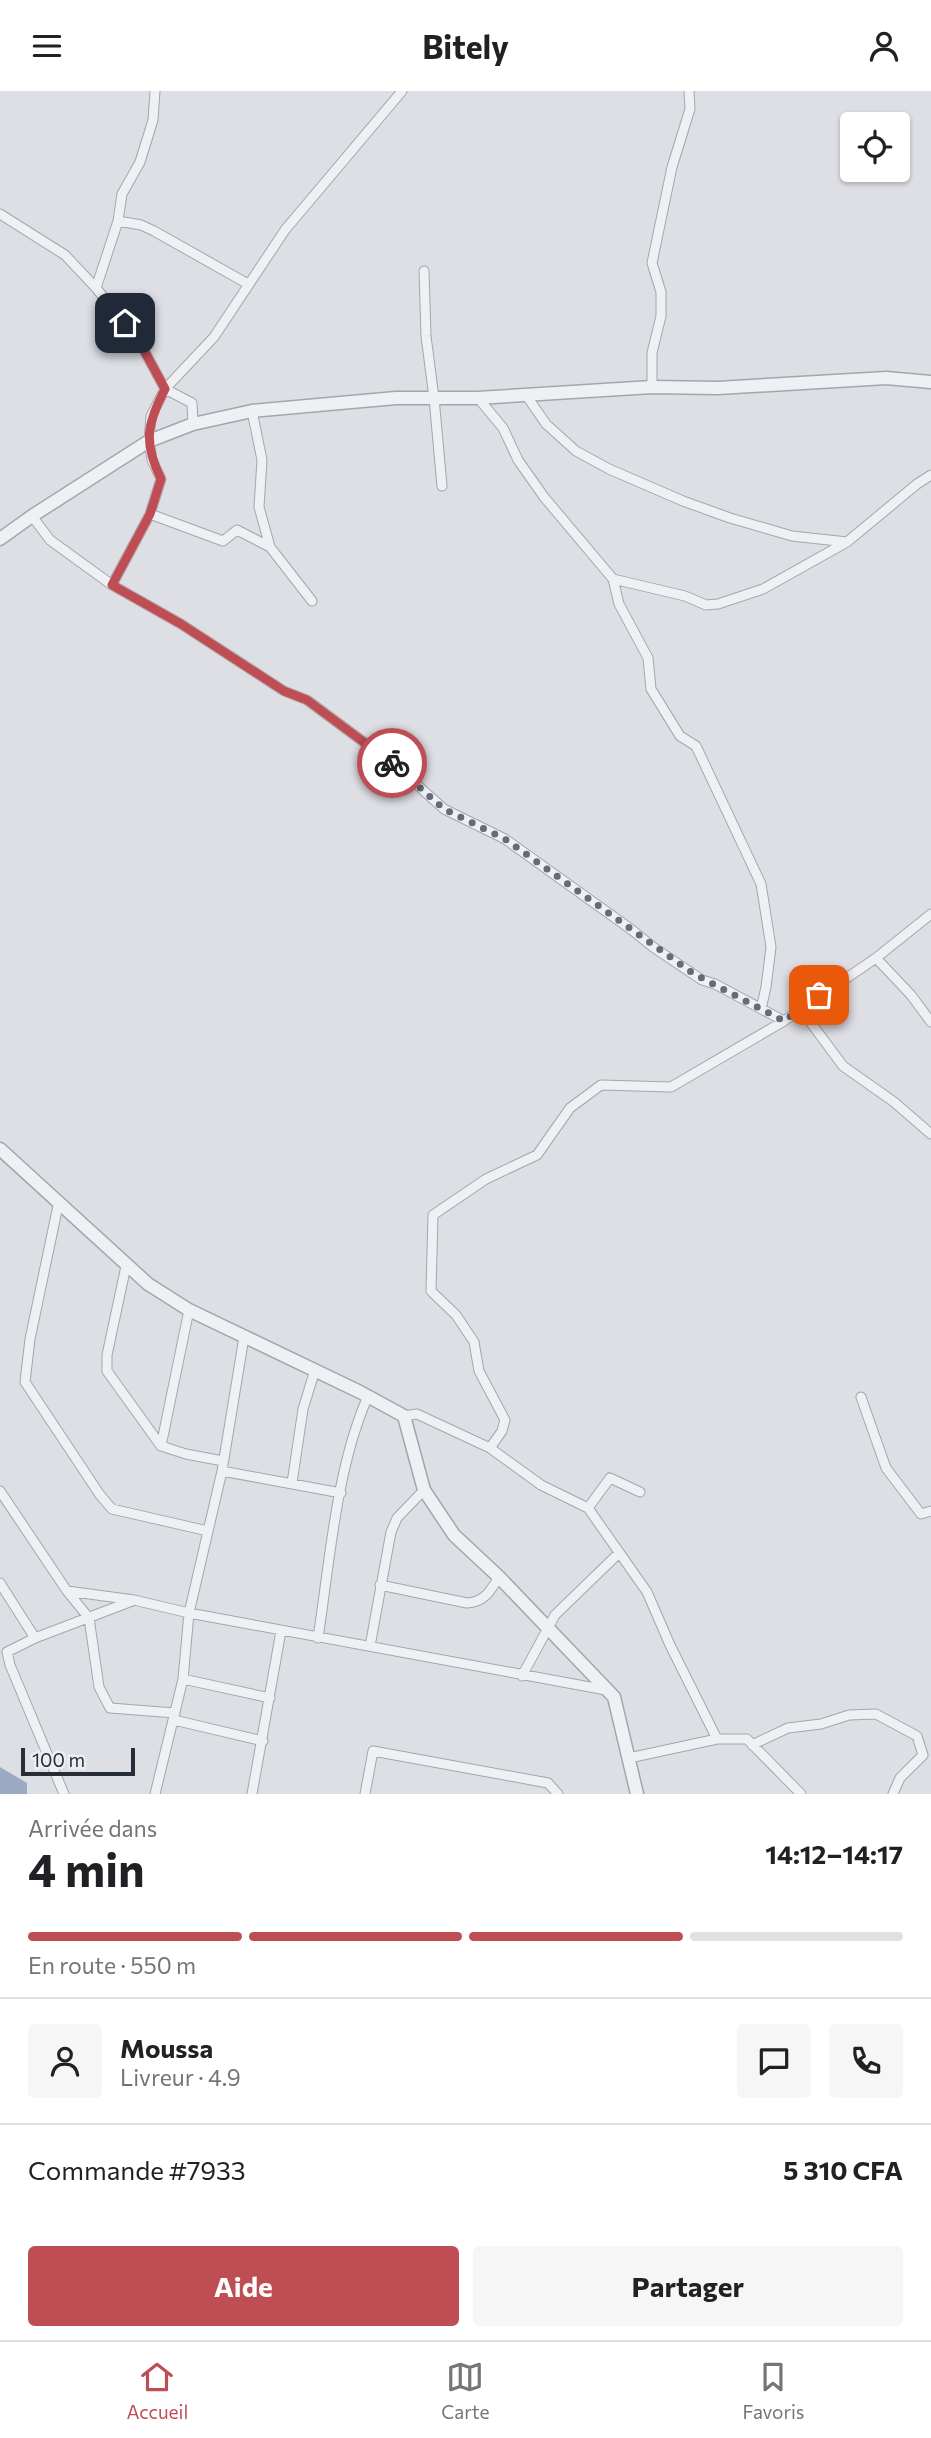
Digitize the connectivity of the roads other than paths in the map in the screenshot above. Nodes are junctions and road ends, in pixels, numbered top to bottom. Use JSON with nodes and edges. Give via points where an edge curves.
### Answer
{"nodes":[{"id":1,"x":155,"y":91,"type":"edge"},
{"id":2,"x":402,"y":91,"type":"edge"},
{"id":3,"x":689,"y":91,"type":"edge"},
{"id":4,"x":0,"y":214,"type":"edge"},
{"id":5,"x":118,"y":221,"type":"junction"},
{"id":6,"x":424,"y":271,"type":"dead end"},
{"id":7,"x":248,"y":283,"type":"junction"},
{"id":8,"x":96,"y":288,"type":"junction"},
{"id":9,"x":931,"y":382,"type":"edge"},
{"id":10,"x":652,"y":387,"type":"junction"},
{"id":11,"x":165,"y":389,"type":"junction"},
{"id":12,"x":526,"y":395,"type":"junction"},
{"id":13,"x":434,"y":398,"type":"junction"},
{"id":14,"x":478,"y":398,"type":"junction"},
{"id":15,"x":252,"y":411,"type":"junction"},
{"id":16,"x":193,"y":424,"type":"junction"},
{"id":17,"x":149,"y":442,"type":"junction"},
{"id":18,"x":931,"y":475,"type":"edge"},
{"id":19,"x":442,"y":486,"type":"dead end"},
{"id":20,"x":150,"y":514,"type":"junction"},
{"id":21,"x":32,"y":516,"type":"junction"},
{"id":22,"x":0,"y":539,"type":"edge"},
{"id":23,"x":848,"y":543,"type":"junction"},
{"id":24,"x":270,"y":547,"type":"junction"},
{"id":25,"x":613,"y":579,"type":"junction"},
{"id":26,"x":112,"y":585,"type":"junction"},
{"id":27,"x":312,"y":601,"type":"dead end"},
{"id":28,"x":931,"y":914,"type":"edge"},
{"id":29,"x":876,"y":958,"type":"junction"},
{"id":30,"x":800,"y":1008,"type":"junction"},
{"id":31,"x":761,"y":1009,"type":"junction"},
{"id":32,"x":784,"y":1021,"type":"junction"},
{"id":33,"x":931,"y":1022,"type":"edge"},
{"id":34,"x":931,"y":1134,"type":"edge"},
{"id":35,"x":0,"y":1149,"type":"edge"},
{"id":36,"x":59,"y":1201,"type":"junction"},
{"id":37,"x":126,"y":1266,"type":"junction"},
{"id":38,"x":189,"y":1310,"type":"junction"},
{"id":39,"x":244,"y":1338,"type":"junction"},
{"id":40,"x":315,"y":1370,"type":"junction"},
{"id":41,"x":368,"y":1396,"type":"junction"},
{"id":42,"x":861,"y":1397,"type":"dead end"},
{"id":43,"x":404,"y":1416,"type":"junction"},
{"id":44,"x":161,"y":1445,"type":"junction"},
{"id":45,"x":490,"y":1448,"type":"junction"},
{"id":46,"x":223,"y":1466,"type":"junction"},
{"id":47,"x":292,"y":1483,"type":"junction"},
{"id":48,"x":0,"y":1490,"type":"edge"},
{"id":49,"x":424,"y":1490,"type":"junction"},
{"id":50,"x":640,"y":1492,"type":"dead end"},
{"id":51,"x":341,"y":1493,"type":"junction"},
{"id":52,"x":588,"y":1508,"type":"junction"},
{"id":53,"x":931,"y":1511,"type":"edge"},
{"id":54,"x":208,"y":1531,"type":"junction"},
{"id":55,"x":620,"y":1553,"type":"junction"},
{"id":56,"x":499,"y":1577,"type":"junction"},
{"id":57,"x":0,"y":1583,"type":"edge"},
{"id":58,"x":380,"y":1585,"type":"junction"},
{"id":59,"x":67,"y":1591,"type":"junction"},
{"id":60,"x":134,"y":1600,"type":"junction"},
{"id":61,"x":189,"y":1613,"type":"junction"},
{"id":62,"x":89,"y":1618,"type":"junction"},
{"id":63,"x":549,"y":1628,"type":"junction"},
{"id":64,"x":281,"y":1631,"type":"junction"},
{"id":65,"x":35,"y":1637,"type":"junction"},
{"id":66,"x":318,"y":1638,"type":"junction"},
{"id":67,"x":370,"y":1646,"type":"junction"},
{"id":68,"x":522,"y":1676,"type":"junction"},
{"id":69,"x":183,"y":1679,"type":"junction"},
{"id":70,"x":606,"y":1690,"type":"junction"},
{"id":71,"x":270,"y":1698,"type":"junction"},
{"id":72,"x":175,"y":1717,"type":"junction"},
{"id":73,"x":717,"y":1739,"type":"junction"},
{"id":74,"x":262,"y":1741,"type":"junction"},
{"id":75,"x":752,"y":1745,"type":"junction"},
{"id":76,"x":629,"y":1758,"type":"junction"},
{"id":77,"x":64,"y":1794,"type":"edge"},
{"id":78,"x":155,"y":1794,"type":"edge"},
{"id":79,"x":252,"y":1794,"type":"edge"},
{"id":80,"x":365,"y":1794,"type":"edge"},
{"id":81,"x":558,"y":1794,"type":"edge"},
{"id":82,"x":637,"y":1794,"type":"edge"},
{"id":83,"x":801,"y":1794,"type":"edge"},
{"id":84,"x":893,"y":1794,"type":"edge"}],
"edges":[{"from":1,"to":5,"type":"street","via":[[153,120],[140,162],[122,194]]},
{"from":2,"to":7,"type":"street","via":[[285,230]]},
{"from":3,"to":10,"type":"street","via":[[690,109],[672,167],[652,263],[661,292],[661,316],[652,353]]},
{"from":4,"to":8,"type":"street","via":[[65,255]]},
{"from":5,"to":7,"type":"street","via":[[154,231]]},
{"from":5,"to":8,"type":"street"},
{"from":6,"to":13,"type":"street","via":[[425,336]]},
{"from":7,"to":11,"type":"street","via":[[214,337]]},
{"from":8,"to":11,"type":"street","via":[[139,341]]},
{"from":9,"to":10,"type":"street","via":[[886,378],[718,388]]},
{"from":10,"to":12,"type":"street"},
{"from":11,"to":16,"type":"street","via":[[192,403]]},
{"from":11,"to":17,"type":"street","via":[[151,416]]},
{"from":12,"to":14,"type":"street"},
{"from":12,"to":23,"type":"street","via":[[546,424],[576,451],[609,470],[730,518],[792,536]]},
{"from":13,"to":14,"type":"street"},
{"from":13,"to":15,"type":"street"},
{"from":13,"to":19,"type":"street"},
{"from":14,"to":25,"type":"street","via":[[503,428],[544,498]]},
{"from":15,"to":16,"type":"street"},
{"from":15,"to":24,"type":"street","via":[[262,460],[258,507]]},
{"from":16,"to":17,"type":"street"},
{"from":17,"to":20,"type":"street","via":[[161,479]]},
{"from":17,"to":21,"type":"street"},
{"from":18,"to":23,"type":"street"},
{"from":20,"to":24,"type":"street","via":[[223,541],[237,530]]},
{"from":20,"to":26,"type":"street"},
{"from":21,"to":22,"type":"street"},
{"from":21,"to":26,"type":"street","via":[[50,540]]},
{"from":23,"to":25,"type":"street","via":[[764,589],[718,604],[706,605]]},
{"from":24,"to":27,"type":"street"},
{"from":25,"to":31,"type":"street","via":[[619,604],[648,657],[651,689],[680,736],[696,746],[761,884],[771,947]]},
{"from":26,"to":31,"type":"street","via":[[284,691],[307,700],[396,766],[444,809],[505,839],[694,974]]},
{"from":28,"to":29,"type":"street"},
{"from":29,"to":30,"type":"street"},
{"from":29,"to":33,"type":"street"},
{"from":30,"to":32,"type":"street"},
{"from":30,"to":34,"type":"street","via":[[843,1066]]},
{"from":31,"to":32,"type":"street"},
{"from":32,"to":45,"type":"street","via":[[671,1087],[601,1086],[570,1108],[537,1155],[486,1179],[433,1216],[431,1291],[456,1315],[474,1342],[479,1371],[505,1420]]},
{"from":35,"to":36,"type":"street"},
{"from":36,"to":37,"type":"street"},
{"from":36,"to":54,"type":"street","via":[[25,1382],[112,1509]]},
{"from":37,"to":38,"type":"street"},
{"from":37,"to":44,"type":"street","via":[[107,1371]]},
{"from":38,"to":39,"type":"street"},
{"from":38,"to":44,"type":"street"},
{"from":39,"to":40,"type":"street"},
{"from":39,"to":46,"type":"street"},
{"from":40,"to":41,"type":"street"},
{"from":40,"to":47,"type":"street","via":[[303,1409]]},
{"from":41,"to":43,"type":"street"},
{"from":41,"to":51,"type":"street"},
{"from":42,"to":53,"type":"street","via":[[886,1468],[921,1514]]},
{"from":43,"to":45,"type":"street","via":[[417,1415]]},
{"from":43,"to":49,"type":"street"},
{"from":44,"to":46,"type":"street"},
{"from":45,"to":52,"type":"street","via":[[541,1485]]},
{"from":46,"to":47,"type":"street"},
{"from":46,"to":54,"type":"street"},
{"from":47,"to":51,"type":"street"},
{"from":48,"to":59,"type":"street"},
{"from":49,"to":56,"type":"street","via":[[454,1535]]},
{"from":49,"to":58,"type":"street","via":[[397,1518]]},
{"from":50,"to":52,"type":"street","via":[[610,1478]]},
{"from":51,"to":66,"type":"street"},
{"from":52,"to":55,"type":"street"},
{"from":54,"to":61,"type":"street"},
{"from":55,"to":63,"type":"street","via":[[555,1615]]},
{"from":55,"to":73,"type":"street","via":[[648,1592]]},
{"from":56,"to":58,"type":"street","via":[[482,1600],[467,1603]]},
{"from":56,"to":63,"type":"street"},
{"from":57,"to":65,"type":"street"},
{"from":58,"to":67,"type":"street"},
{"from":59,"to":60,"type":"street"},
{"from":59,"to":62,"type":"street"},
{"from":60,"to":61,"type":"street"},
{"from":60,"to":62,"type":"street"},
{"from":61,"to":64,"type":"street"},
{"from":61,"to":69,"type":"street"},
{"from":62,"to":65,"type":"street"},
{"from":62,"to":72,"type":"street","via":[[99,1687],[110,1709]]},
{"from":63,"to":68,"type":"street"},
{"from":63,"to":70,"type":"street"},
{"from":64,"to":66,"type":"street"},
{"from":64,"to":71,"type":"street"},
{"from":65,"to":77,"type":"street","via":[[7,1651]]},
{"from":66,"to":67,"type":"street"},
{"from":67,"to":68,"type":"street"},
{"from":68,"to":70,"type":"street"},
{"from":69,"to":71,"type":"street"},
{"from":69,"to":72,"type":"street"},
{"from":70,"to":76,"type":"street","via":[[614,1697]]},
{"from":71,"to":74,"type":"street"},
{"from":72,"to":74,"type":"street"},
{"from":72,"to":78,"type":"street"},
{"from":73,"to":75,"type":"street","via":[[747,1739]]},
{"from":73,"to":76,"type":"street"},
{"from":74,"to":79,"type":"street"},
{"from":75,"to":83,"type":"street"},
{"from":75,"to":84,"type":"street","via":[[788,1728],[876,1714],[917,1736],[923,1755],[900,1778]]},
{"from":76,"to":82,"type":"street"},
{"from":80,"to":81,"type":"street","via":[[373,1751],[548,1783]]}]}
